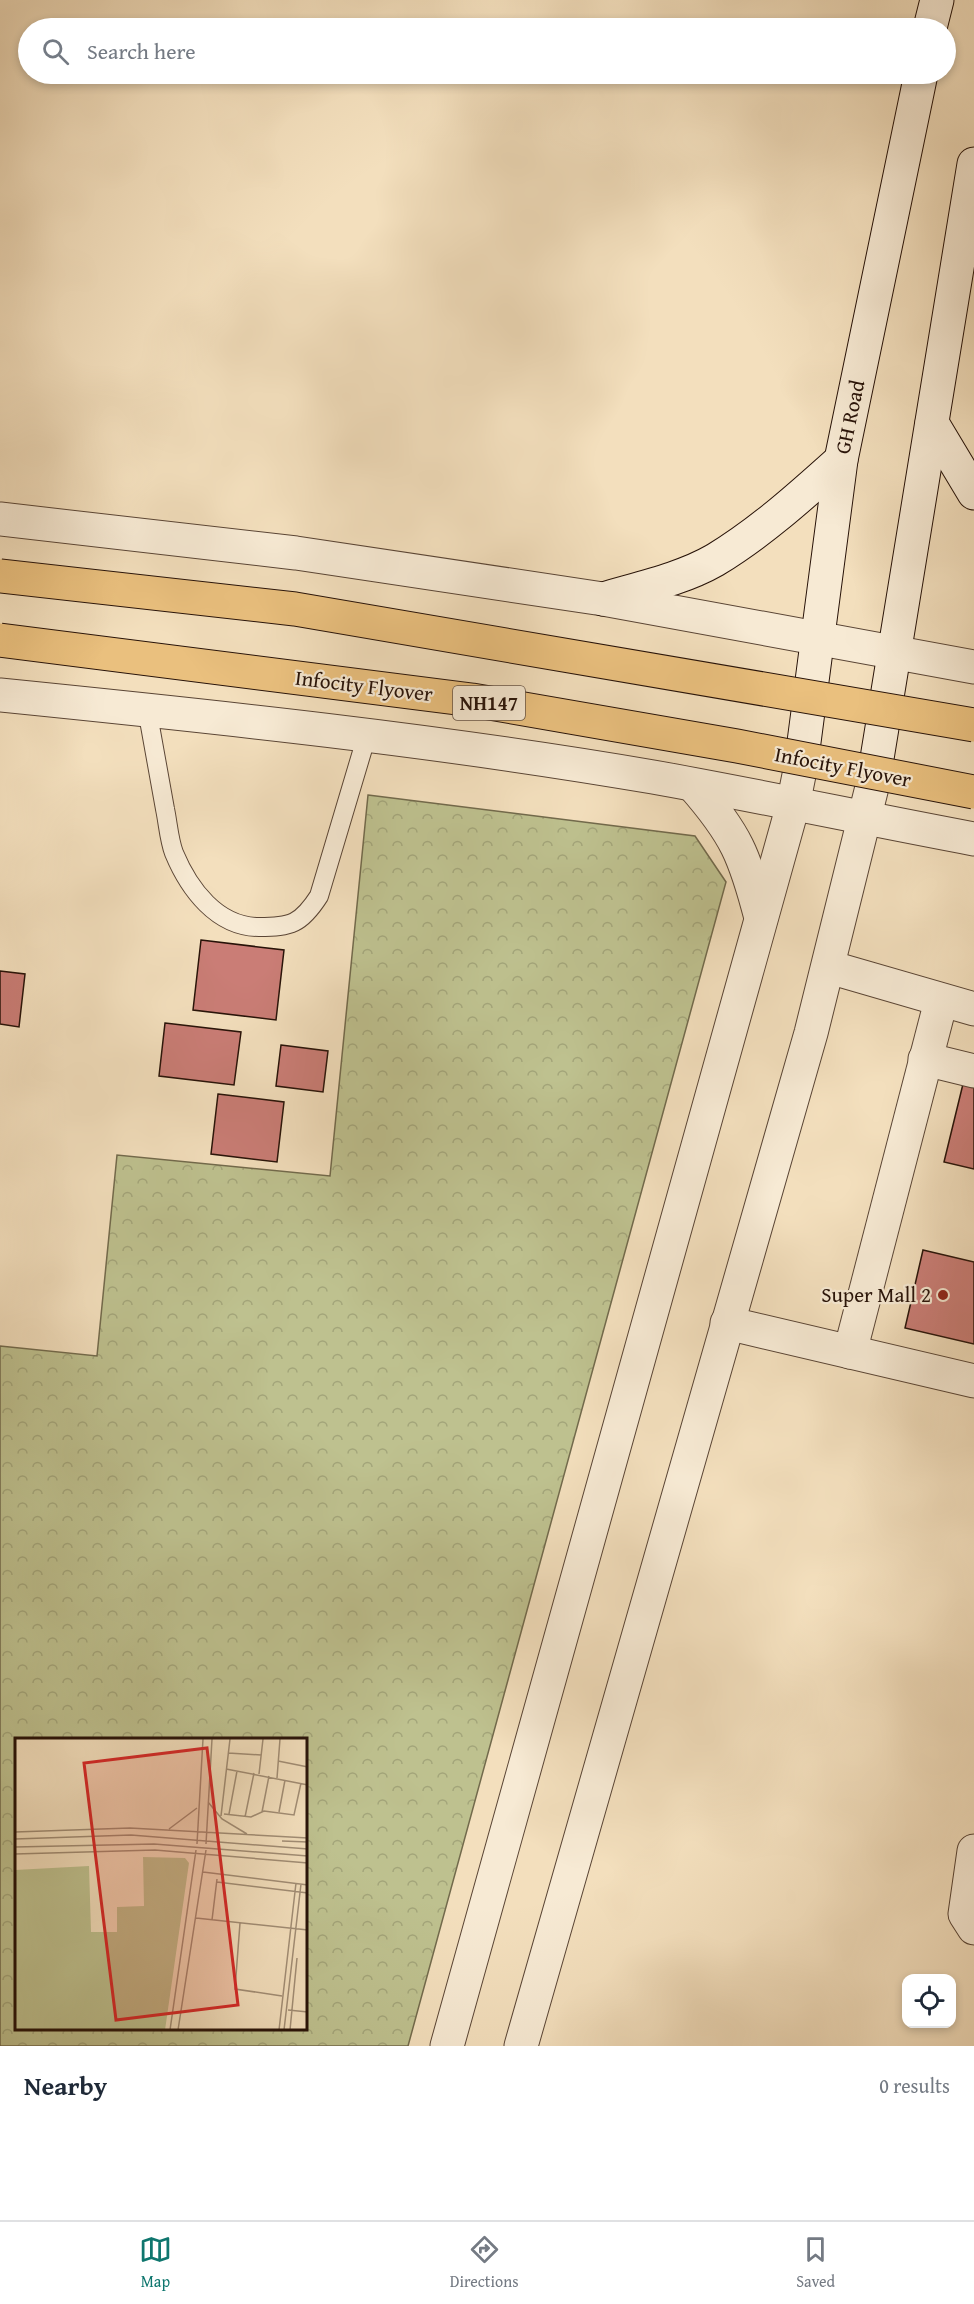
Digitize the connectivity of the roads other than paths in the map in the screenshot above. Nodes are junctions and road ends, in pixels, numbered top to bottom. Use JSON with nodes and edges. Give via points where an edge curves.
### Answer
{"nodes":[{"id":1,"x":937,"y":0,"type":"edge"},
{"id":2,"x":932,"y":18,"type":"edge"},
{"id":3,"x":919,"y":84,"type":"edge"},
{"id":4,"x":974,"y":164,"type":"edge"},
{"id":5,"x":932,"y":423,"type":"junction"},
{"id":6,"x":841,"y":460,"type":"junction"},
{"id":7,"x":974,"y":493,"type":"edge"},
{"id":8,"x":0,"y":519,"type":"edge"},
{"id":9,"x":0,"y":576,"type":"edge"},
{"id":10,"x":603,"y":599,"type":"junction"},
{"id":11,"x":818,"y":637,"type":"junction"},
{"id":12,"x":0,"y":640,"type":"edge"},
{"id":13,"x":894,"y":653,"type":"junction"},
{"id":14,"x":974,"y":667,"type":"edge"},
{"id":15,"x":0,"y":695,"type":"edge"},
{"id":16,"x":147,"y":710,"type":"junction"},
{"id":17,"x":974,"y":725,"type":"edge"},
{"id":18,"x":367,"y":735,"type":"junction"},
{"id":19,"x":693,"y":785,"type":"junction"},
{"id":20,"x":974,"y":792,"type":"edge"},
{"id":21,"x":793,"y":805,"type":"junction"},
{"id":22,"x":866,"y":819,"type":"junction"},
{"id":23,"x":974,"y":839,"type":"edge"},
{"id":24,"x":761,"y":920,"type":"junction"},
{"id":25,"x":828,"y":967,"type":"junction"},
{"id":26,"x":941,"y":1001,"type":"junction"},
{"id":27,"x":974,"y":1009,"type":"edge"},
{"id":28,"x":926,"y":1059,"type":"junction"},
{"id":29,"x":974,"y":1071,"type":"edge"},
{"id":30,"x":727,"y":1323,"type":"junction"},
{"id":31,"x":850,"y":1352,"type":"junction"},
{"id":32,"x":974,"y":1381,"type":"edge"},
{"id":33,"x":974,"y":1851,"type":"edge"},
{"id":34,"x":974,"y":1928,"type":"edge"},
{"id":35,"x":447,"y":2046,"type":"edge"},
{"id":36,"x":521,"y":2046,"type":"edge"}],
"edges":[{"from":1,"to":2,"type":"street"},
{"from":3,"to":6,"type":"street","name":"GH Road"},
{"from":4,"to":5,"type":"street"},
{"from":5,"to":7,"type":"street"},
{"from":5,"to":13,"type":"street"},
{"from":6,"to":10,"type":"street","via":[[783,512],[714,560],[672,578]]},
{"from":6,"to":11,"type":"street","name":"GH Road"},
{"from":8,"to":10,"type":"street","via":[[296,553]]},
{"from":9,"to":17,"type":"highway","bridge":true,"via":[[295,609]]},
{"from":10,"to":11,"type":"street"},
{"from":11,"to":13,"type":"street"},
{"from":11,"to":21,"type":"street","name":"GH Road"},
{"from":12,"to":20,"type":"highway","name":"Infocity Flyover","number":"NH147","bridge":true,"via":[[472,700]]},
{"from":13,"to":14,"type":"street"},
{"from":13,"to":22,"type":"street"},
{"from":15,"to":16,"type":"street"},
{"from":16,"to":18,"type":"street"},
{"from":16,"to":18,"type":"lane","via":[[173,852],[205,904],[250,927],[284,927],[305,917],[319,896]]},
{"from":18,"to":19,"type":"street"},
{"from":19,"to":21,"type":"street"},
{"from":19,"to":24,"type":"street","via":[[734,836],[748,868]]},
{"from":21,"to":22,"type":"street"},
{"from":21,"to":24,"type":"street","name":"GH Road"},
{"from":22,"to":23,"type":"street"},
{"from":22,"to":25,"type":"street"},
{"from":24,"to":35,"type":"street","name":"GH Road"},
{"from":25,"to":26,"type":"street"},
{"from":25,"to":30,"type":"street"},
{"from":26,"to":27,"type":"street"},
{"from":26,"to":28,"type":"street"},
{"from":28,"to":29,"type":"street"},
{"from":28,"to":31,"type":"street"},
{"from":30,"to":31,"type":"street"},
{"from":30,"to":36,"type":"street"},
{"from":31,"to":32,"type":"street"},
{"from":33,"to":34,"type":"street","via":[[964,1914]]}]}
